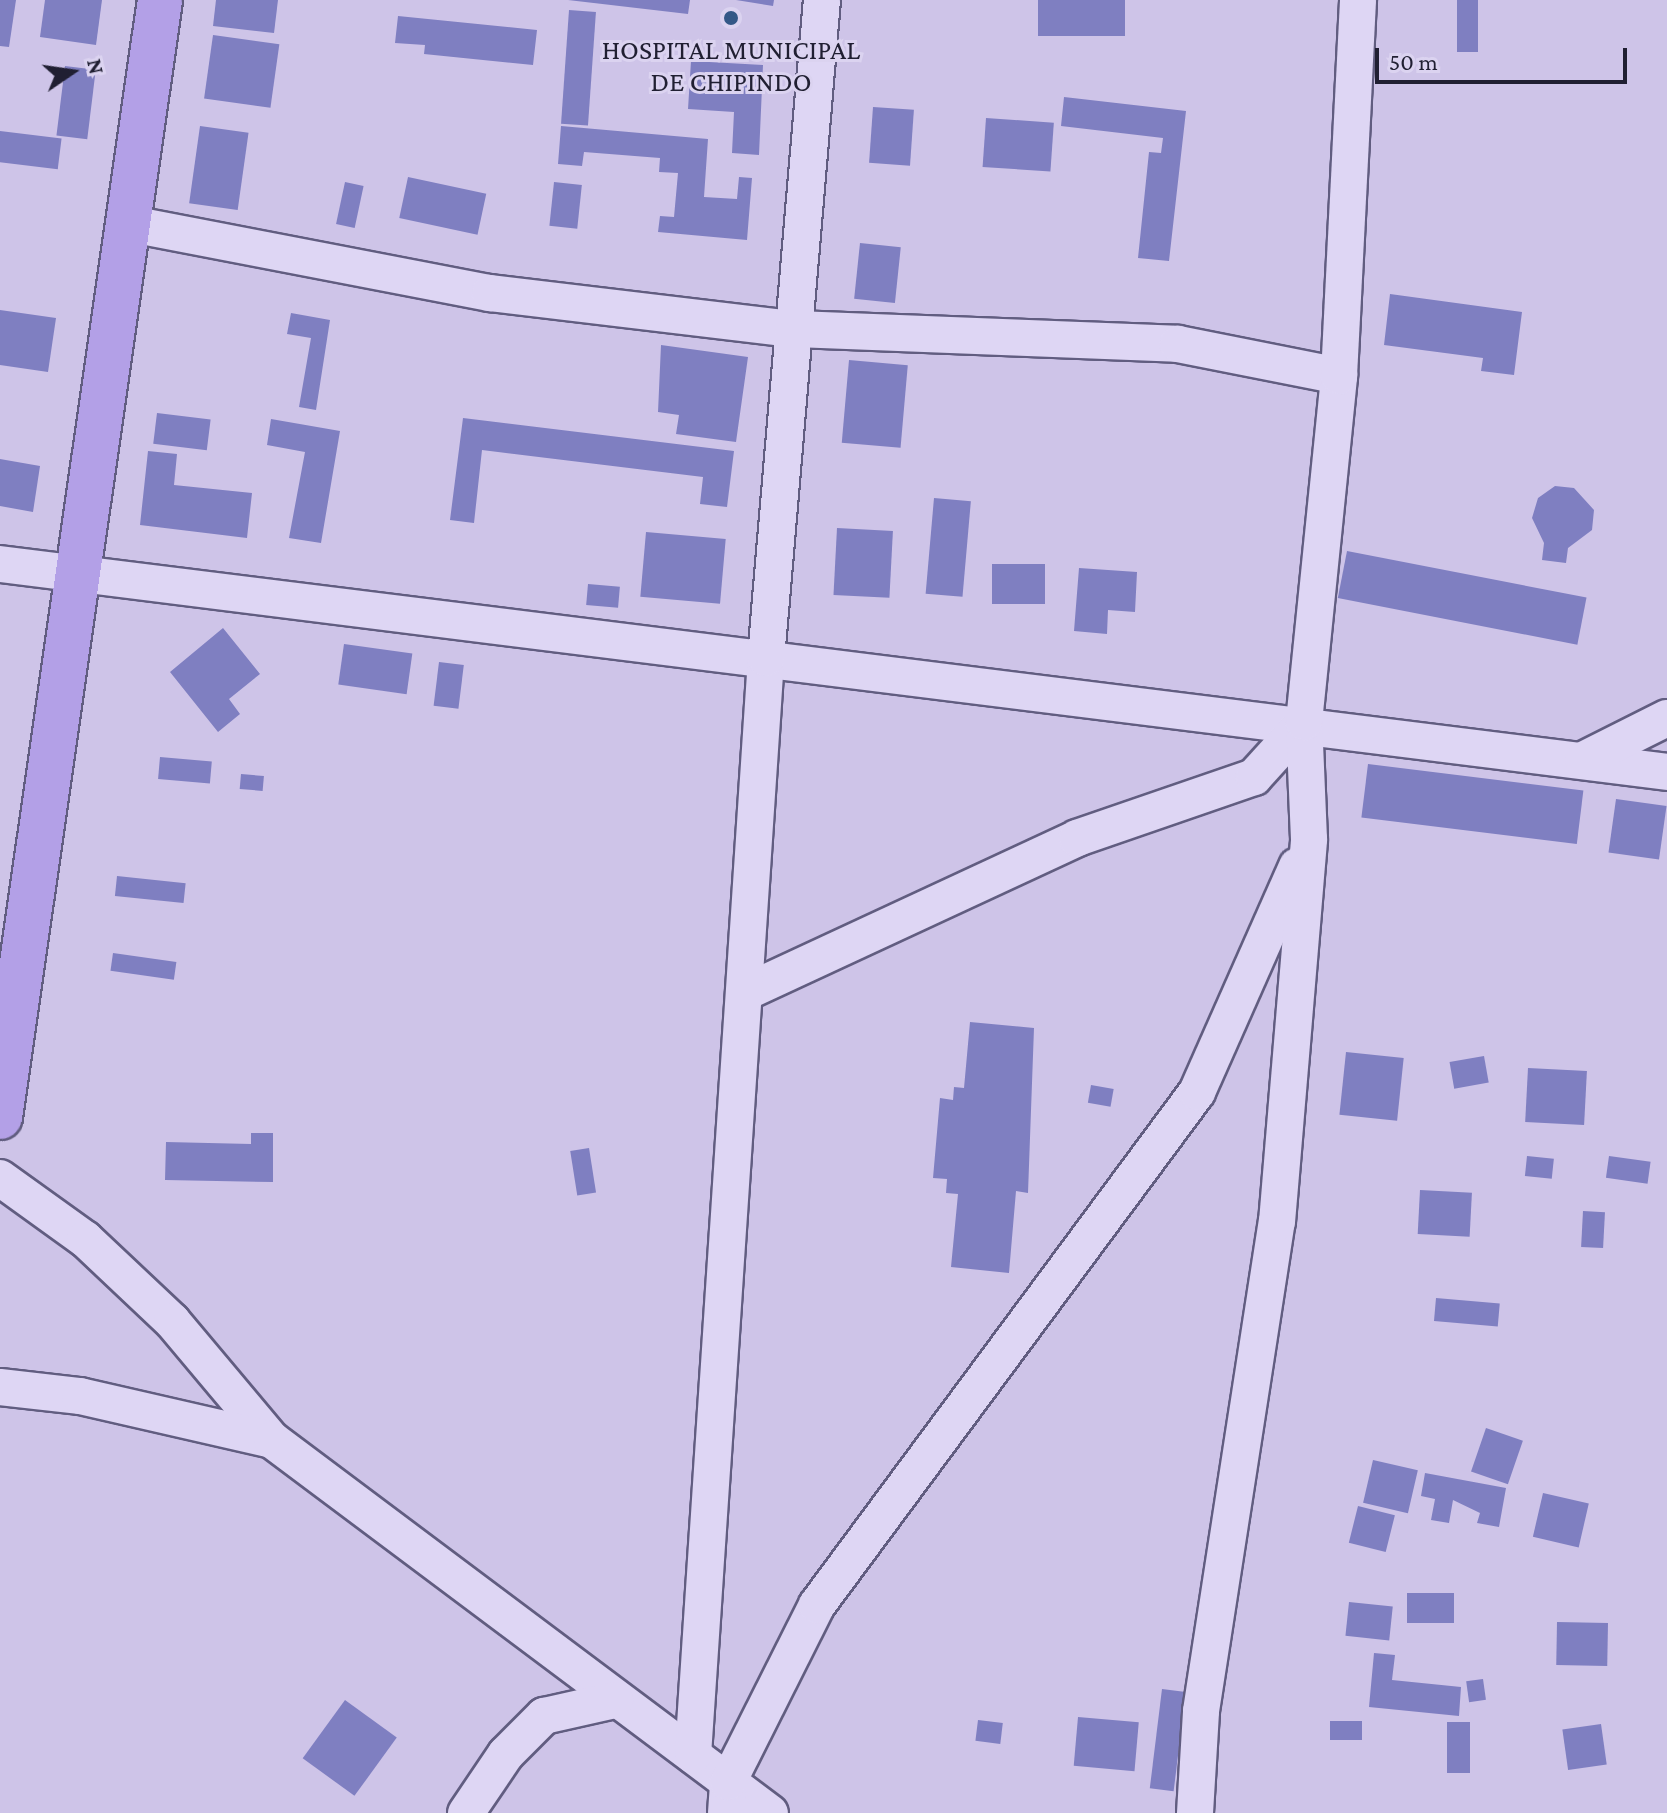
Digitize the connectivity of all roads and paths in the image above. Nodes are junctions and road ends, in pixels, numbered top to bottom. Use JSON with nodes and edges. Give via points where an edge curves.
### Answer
{"nodes":[{"id":1,"x":160,"y":0,"type":"edge"},
{"id":2,"x":822,"y":0,"type":"edge"},
{"id":3,"x":1358,"y":0,"type":"edge"},
{"id":4,"x":131,"y":224,"type":"junction"},
{"id":5,"x":794,"y":329,"type":"junction"},
{"id":6,"x":1339,"y":376,"type":"junction"},
{"id":7,"x":0,"y":564,"type":"edge"},
{"id":8,"x":76,"y":572,"type":"junction"},
{"id":9,"x":766,"y":658,"type":"junction"},
{"id":10,"x":1667,"y":718,"type":"edge"},
{"id":11,"x":1304,"y":722,"type":"junction"},
{"id":12,"x":1583,"y":760,"type":"junction"},
{"id":13,"x":1667,"y":772,"type":"edge"},
{"id":14,"x":1309,"y":839,"type":"junction"},
{"id":15,"x":748,"y":991,"type":"junction"},
{"id":16,"x":0,"y":1117,"type":"edge"},
{"id":17,"x":0,"y":1178,"type":"edge"},
{"id":18,"x":0,"y":1387,"type":"edge"},
{"id":19,"x":272,"y":1440,"type":"junction"},
{"id":20,"x":615,"y":1700,"type":"junction"},
{"id":21,"x":693,"y":1755,"type":"junction"},
{"id":22,"x":727,"y":1798,"type":"edge"},
{"id":23,"x":466,"y":1813,"type":"edge"},
{"id":24,"x":770,"y":1813,"type":"edge"},
{"id":25,"x":1195,"y":1813,"type":"edge"}],
"edges":[{"from":1,"to":4,"type":"main road"},
{"from":2,"to":5,"type":"street"},
{"from":3,"to":6,"type":"street"},
{"from":4,"to":5,"type":"street","via":[[490,293]]},
{"from":4,"to":8,"type":"main road"},
{"from":5,"to":6,"type":"street","via":[[1178,344]]},
{"from":5,"to":9,"type":"street"},
{"from":6,"to":11,"type":"street"},
{"from":7,"to":8,"type":"street"},
{"from":8,"to":9,"type":"street"},
{"from":8,"to":16,"type":"main road"},
{"from":9,"to":11,"type":"street"},
{"from":9,"to":15,"type":"street"},
{"from":10,"to":12,"type":"street"},
{"from":11,"to":12,"type":"street"},
{"from":11,"to":14,"type":"street"},
{"from":11,"to":15,"type":"street","via":[[1254,777],[1077,838]]},
{"from":12,"to":13,"type":"street"},
{"from":14,"to":22,"type":"street","via":[[1197,1092],[817,1605]]},
{"from":14,"to":25,"type":"street","via":[[1277,1222],[1201,1711]]},
{"from":15,"to":21,"type":"street"},
{"from":17,"to":19,"type":"street","via":[[85,1239],[172,1321]]},
{"from":18,"to":19,"type":"street","via":[[80,1396]]},
{"from":19,"to":20,"type":"street"},
{"from":20,"to":21,"type":"street"},
{"from":20,"to":23,"type":"street","via":[[544,1716],[506,1754]]},
{"from":21,"to":22,"type":"street"},
{"from":22,"to":24,"type":"street"}]}
